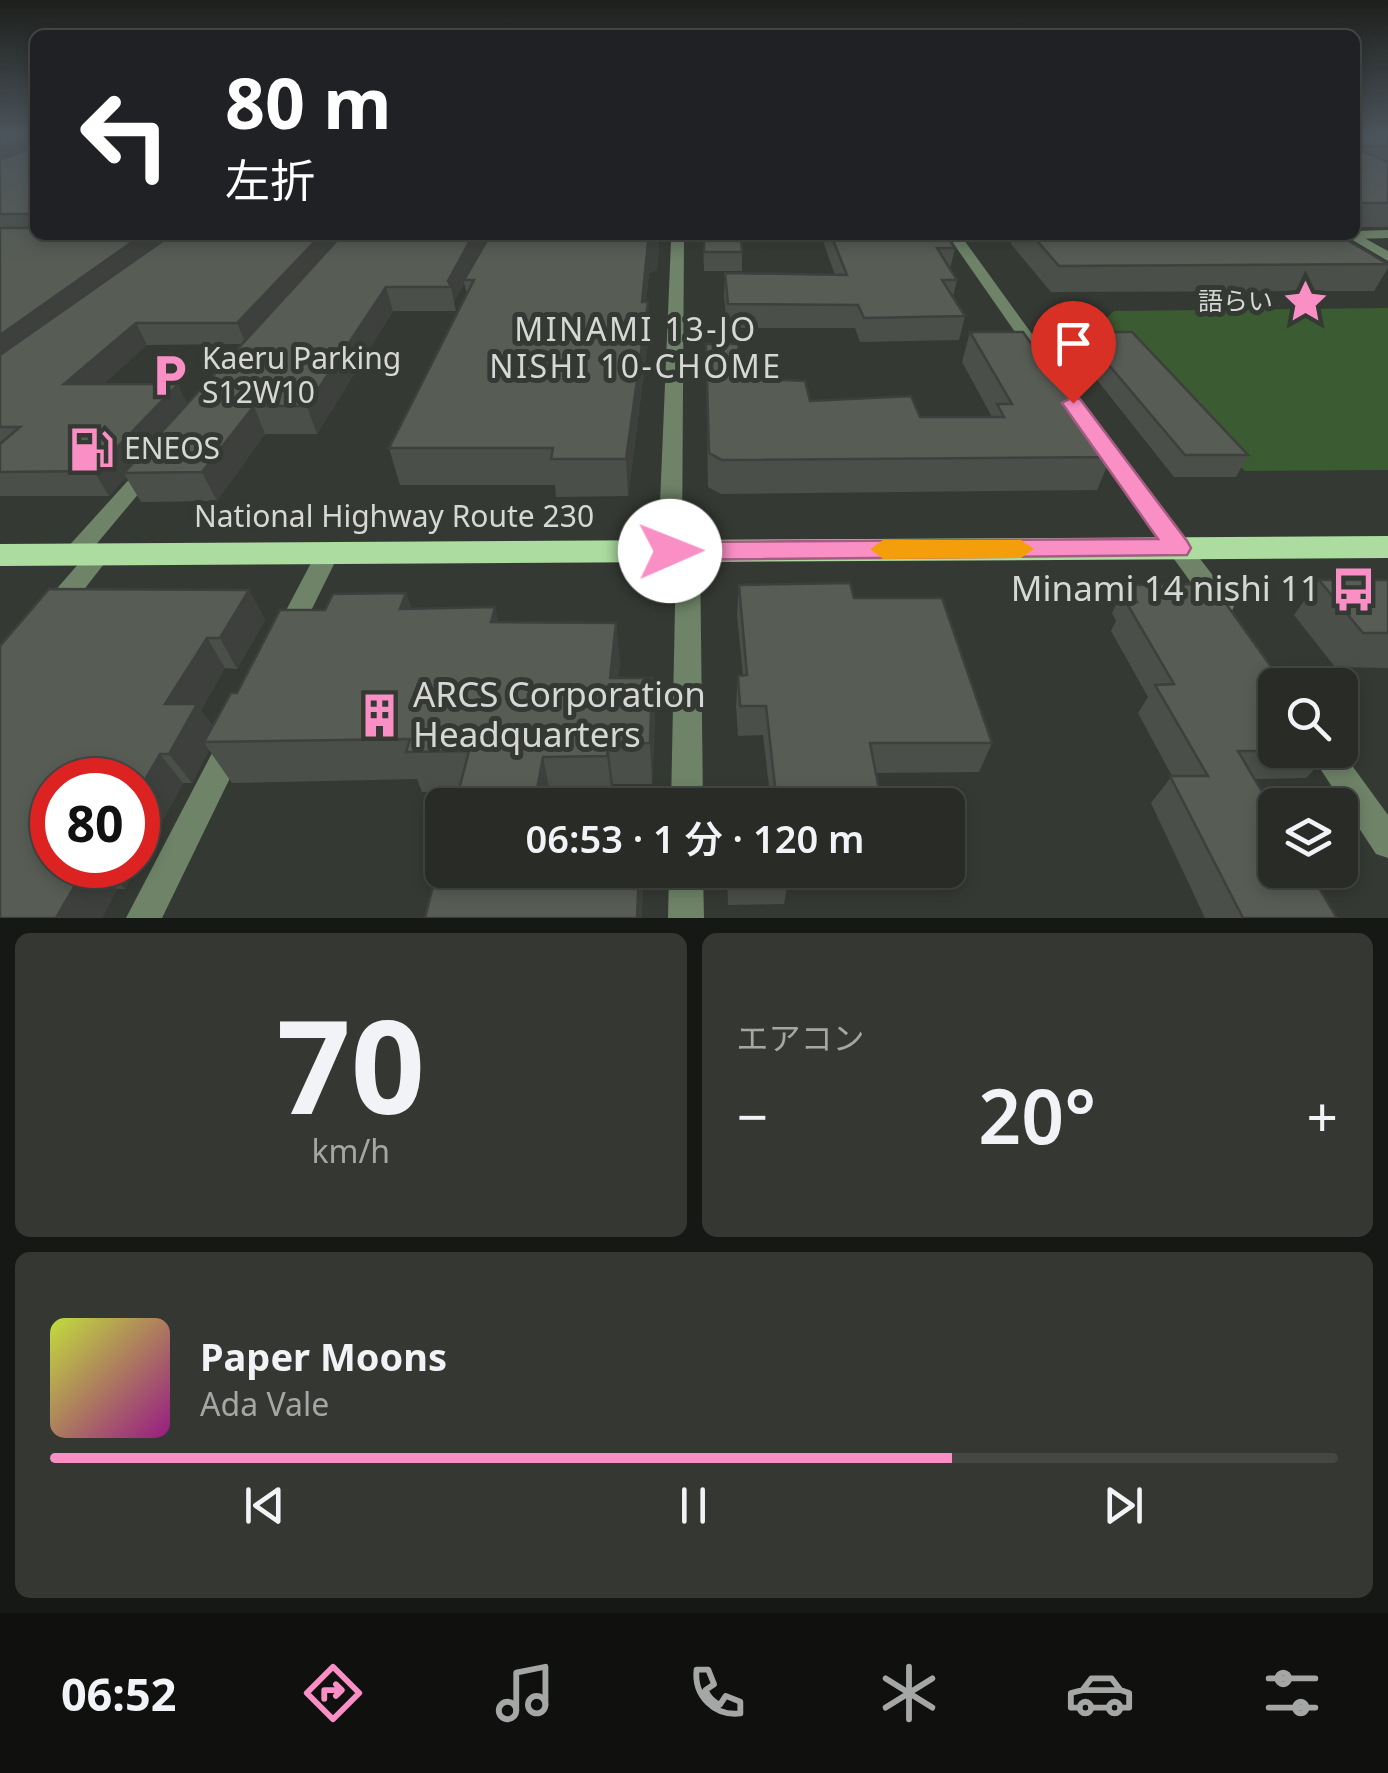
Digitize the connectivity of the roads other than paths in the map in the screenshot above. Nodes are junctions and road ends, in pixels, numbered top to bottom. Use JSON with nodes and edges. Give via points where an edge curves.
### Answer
{"nodes":[{"id":1,"x":1388,"y":234,"type":"edge"},
{"id":2,"x":1360,"y":235,"type":"edge"},
{"id":3,"x":678,"y":240,"type":"edge"},
{"id":4,"x":958,"y":240,"type":"edge"},
{"id":5,"x":1360,"y":240,"type":"edge"},
{"id":6,"x":1388,"y":257,"type":"edge"},
{"id":7,"x":1050,"y":371,"type":"edge"},
{"id":8,"x":1084,"y":419,"type":"edge"},
{"id":9,"x":169,"y":447,"type":"edge"},
{"id":10,"x":1388,"y":547,"type":"edge"},
{"id":11,"x":1178,"y":548,"type":"junction"},
{"id":12,"x":679,"y":551,"type":"junction"},
{"id":13,"x":328,"y":552,"type":"junction"},
{"id":14,"x":87,"y":554,"type":"junction"},
{"id":15,"x":0,"y":555,"type":"edge"},
{"id":16,"x":1238,"y":630,"type":"edge"},
{"id":17,"x":34,"y":634,"type":"edge"},
{"id":18,"x":275,"y":658,"type":"edge"},
{"id":19,"x":249,"y":710,"type":"edge"},
{"id":20,"x":1336,"y":768,"type":"edge"},
{"id":21,"x":686,"y":788,"type":"edge"},
{"id":22,"x":1388,"y":842,"type":"edge"},
{"id":23,"x":686,"y":888,"type":"edge"},
{"id":24,"x":144,"y":918,"type":"edge"},
{"id":25,"x":686,"y":918,"type":"edge"}],
"edges":[{"from":1,"to":2,"type":"street"},
{"from":3,"to":12,"type":"street"},
{"from":4,"to":7,"type":"street"},
{"from":5,"to":6,"type":"street"},
{"from":8,"to":11,"type":"street"},
{"from":9,"to":14,"type":"street"},
{"from":10,"to":11,"type":"highway","name":"National Highway Route 230"},
{"from":11,"to":12,"type":"highway","name":"National Highway Route 230"},
{"from":11,"to":16,"type":"street"},
{"from":12,"to":13,"type":"highway","name":"National Highway Route 230"},
{"from":12,"to":21,"type":"street"},
{"from":13,"to":14,"type":"highway","name":"National Highway Route 230"},
{"from":13,"to":18,"type":"street"},
{"from":14,"to":15,"type":"highway","name":"National Highway Route 230"},
{"from":14,"to":17,"type":"street"},
{"from":19,"to":24,"type":"street"},
{"from":20,"to":22,"type":"street"},
{"from":23,"to":25,"type":"street"}]}
